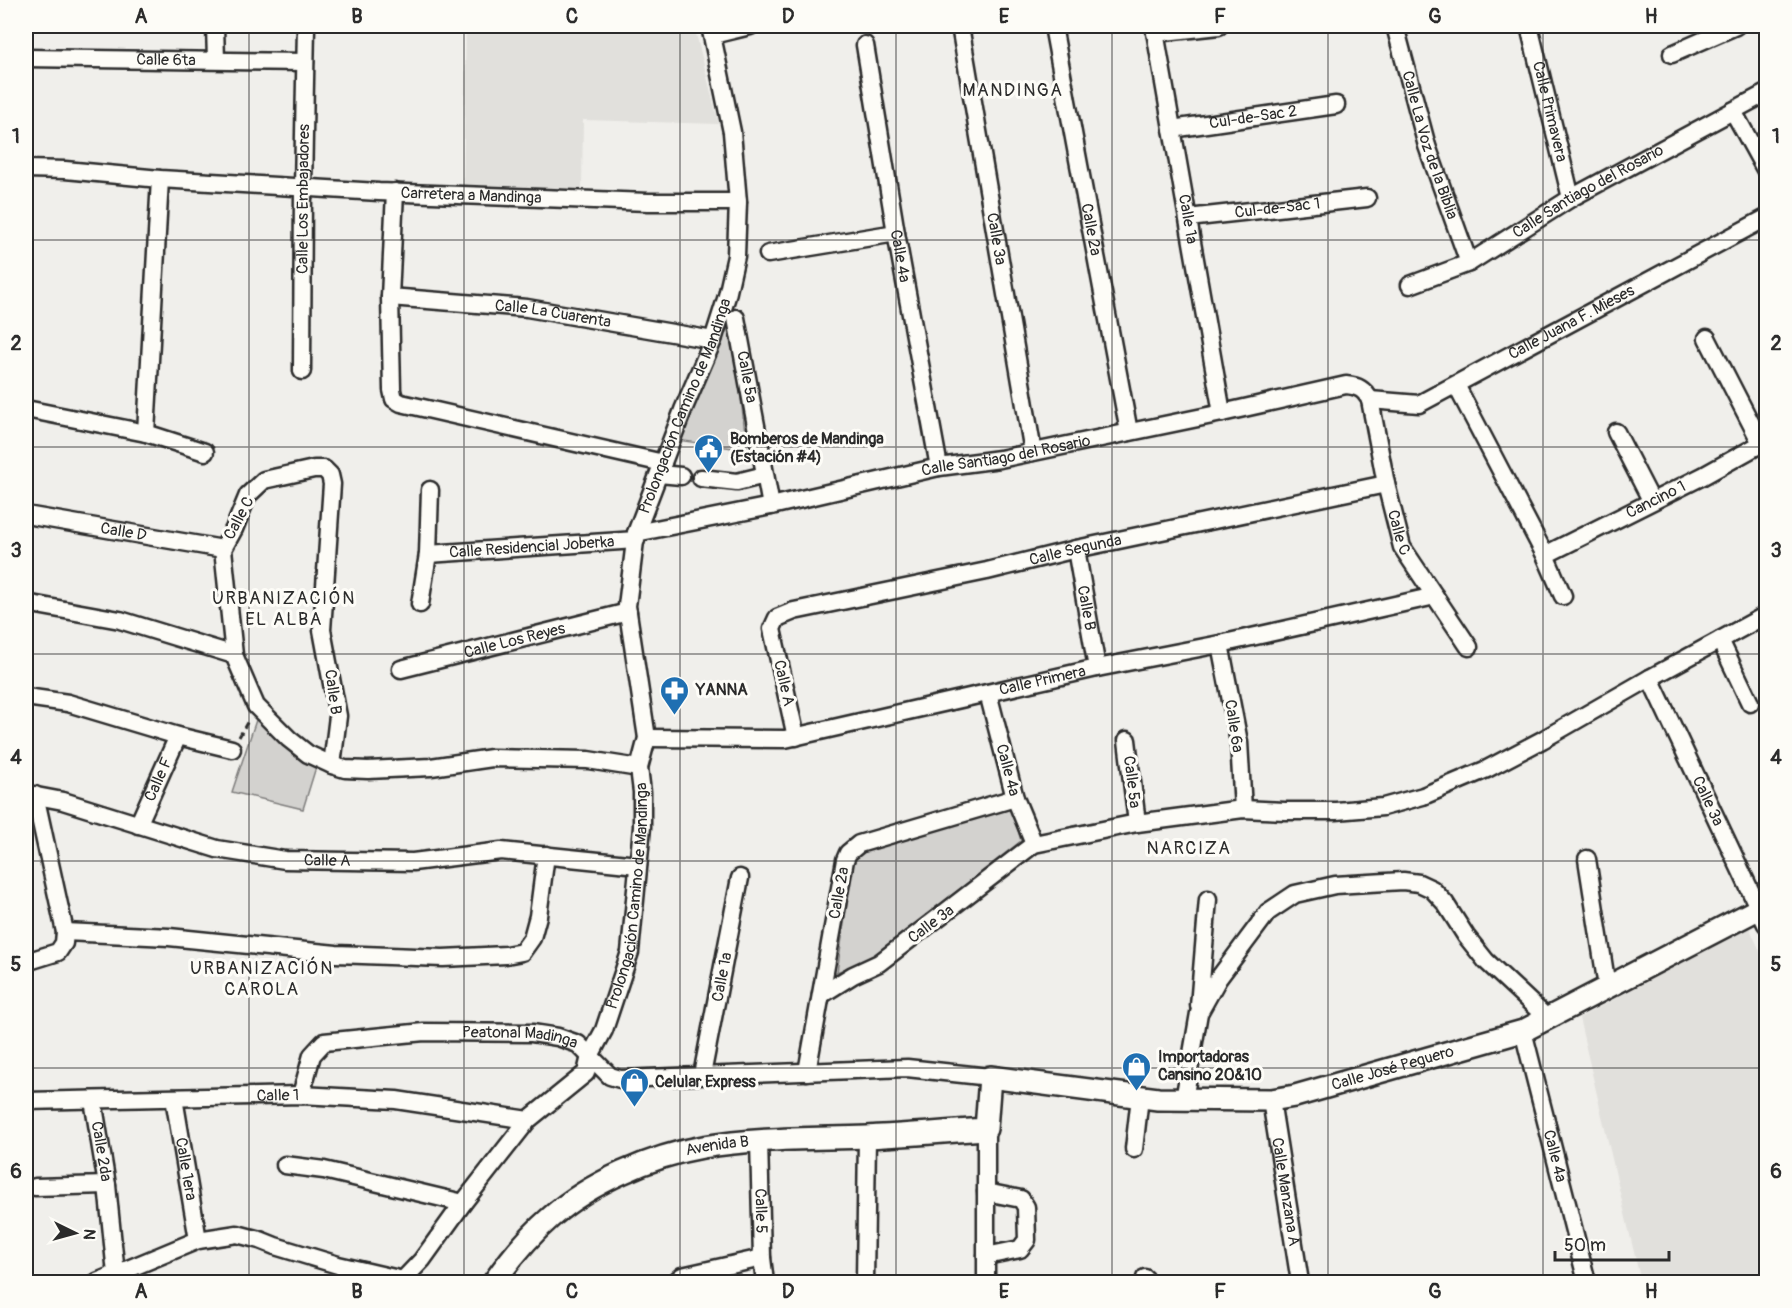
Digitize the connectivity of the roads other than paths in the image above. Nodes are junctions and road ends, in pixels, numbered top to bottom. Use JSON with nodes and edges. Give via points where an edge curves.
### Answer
{"nodes":[{"id":1,"x":215,"y":26,"type":"edge"},
{"id":2,"x":306,"y":26,"type":"edge"},
{"id":3,"x":750,"y":26,"type":"edge"},
{"id":4,"x":960,"y":26,"type":"edge"},
{"id":5,"x":1053,"y":26,"type":"edge"},
{"id":6,"x":1220,"y":26,"type":"edge"},
{"id":7,"x":1395,"y":26,"type":"edge"},
{"id":8,"x":1529,"y":26,"type":"edge"},
{"id":9,"x":1736,"y":26,"type":"edge"},
{"id":10,"x":1154,"y":29,"type":"edge"},
{"id":11,"x":711,"y":30,"type":"edge"},
{"id":12,"x":865,"y":45,"type":"dead end"},
{"id":13,"x":1672,"y":54,"type":"dead end"},
{"id":14,"x":26,"y":58,"type":"edge"},
{"id":15,"x":216,"y":60,"type":"junction"},
{"id":16,"x":305,"y":62,"type":"junction"},
{"id":17,"x":1767,"y":93,"type":"edge"},
{"id":18,"x":1336,"y":105,"type":"dead end"},
{"id":19,"x":1733,"y":111,"type":"junction"},
{"id":20,"x":1172,"y":129,"type":"junction"},
{"id":21,"x":26,"y":169,"type":"edge"},
{"id":22,"x":1767,"y":171,"type":"edge"},
{"id":23,"x":160,"y":179,"type":"junction"},
{"id":24,"x":303,"y":188,"type":"junction"},
{"id":25,"x":395,"y":192,"type":"junction"},
{"id":26,"x":1367,"y":198,"type":"dead end"},
{"id":27,"x":1571,"y":198,"type":"junction"},
{"id":28,"x":738,"y":202,"type":"junction"},
{"id":29,"x":1188,"y":218,"type":"junction"},
{"id":30,"x":1767,"y":219,"type":"edge"},
{"id":31,"x":896,"y":233,"type":"junction"},
{"id":32,"x":768,"y":254,"type":"dead end"},
{"id":33,"x":1469,"y":263,"type":"junction"},
{"id":34,"x":1410,"y":285,"type":"dead end"},
{"id":35,"x":390,"y":297,"type":"junction"},
{"id":36,"x":736,"y":318,"type":"dead end"},
{"id":37,"x":1707,"y":338,"type":"dead end"},
{"id":38,"x":713,"y":340,"type":"junction"},
{"id":39,"x":302,"y":371,"type":"dead end"},
{"id":40,"x":1456,"y":385,"type":"junction"},
{"id":41,"x":1370,"y":400,"type":"junction"},
{"id":42,"x":26,"y":409,"type":"edge"},
{"id":43,"x":1222,"y":413,"type":"junction"},
{"id":44,"x":1129,"y":432,"type":"junction"},
{"id":45,"x":1616,"y":432,"type":"dead end"},
{"id":46,"x":146,"y":433,"type":"junction"},
{"id":47,"x":1764,"y":442,"type":"edge"},
{"id":48,"x":205,"y":452,"type":"dead end"},
{"id":49,"x":1033,"y":452,"type":"junction"},
{"id":50,"x":939,"y":467,"type":"junction"},
{"id":51,"x":324,"y":469,"type":"joint"},
{"id":52,"x":661,"y":469,"type":"junction"},
{"id":53,"x":765,"y":475,"type":"junction"},
{"id":54,"x":681,"y":476,"type":"dead end"},
{"id":55,"x":701,"y":478,"type":"dead end"},
{"id":56,"x":1386,"y":484,"type":"junction"},
{"id":57,"x":430,"y":490,"type":"dead end"},
{"id":58,"x":1652,"y":500,"type":"junction"},
{"id":59,"x":771,"y":506,"type":"junction"},
{"id":60,"x":26,"y":515,"type":"edge"},
{"id":61,"x":636,"y":537,"type":"junction"},
{"id":62,"x":223,"y":549,"type":"junction"},
{"id":63,"x":1076,"y":549,"type":"junction"},
{"id":64,"x":429,"y":554,"type":"junction"},
{"id":65,"x":1545,"y":555,"type":"junction"},
{"id":66,"x":1435,"y":596,"type":"junction"},
{"id":67,"x":1563,"y":596,"type":"dead end"},
{"id":68,"x":26,"y":603,"type":"edge"},
{"id":69,"x":420,"y":604,"type":"dead end"},
{"id":70,"x":627,"y":612,"type":"junction"},
{"id":71,"x":1767,"y":615,"type":"edge"},
{"id":72,"x":772,"y":629,"type":"joint"},
{"id":73,"x":1720,"y":640,"type":"junction"},
{"id":74,"x":1220,"y":644,"type":"junction"},
{"id":75,"x":1469,"y":647,"type":"dead end"},
{"id":76,"x":234,"y":655,"type":"junction"},
{"id":77,"x":1097,"y":668,"type":"junction"},
{"id":78,"x":401,"y":669,"type":"dead end"},
{"id":79,"x":1650,"y":678,"type":"junction"},
{"id":80,"x":988,"y":693,"type":"junction"},
{"id":81,"x":26,"y":697,"type":"edge"},
{"id":82,"x":1750,"y":703,"type":"dead end"},
{"id":83,"x":178,"y":736,"type":"junction"},
{"id":84,"x":796,"y":737,"type":"junction"},
{"id":85,"x":647,"y":738,"type":"junction"},
{"id":86,"x":1127,"y":740,"type":"dead end"},
{"id":87,"x":232,"y":749,"type":"road end"},
{"id":88,"x":332,"y":765,"type":"junction"},
{"id":89,"x":639,"y":768,"type":"junction"},
{"id":90,"x":30,"y":795,"type":"edge"},
{"id":91,"x":1015,"y":798,"type":"junction"},
{"id":92,"x":1243,"y":809,"type":"junction"},
{"id":93,"x":1137,"y":823,"type":"junction"},
{"id":94,"x":138,"y":825,"type":"junction"},
{"id":95,"x":1034,"y":844,"type":"junction"},
{"id":96,"x":546,"y":855,"type":"junction"},
{"id":97,"x":1587,"y":859,"type":"dead end"},
{"id":98,"x":639,"y":866,"type":"junction"},
{"id":99,"x":740,"y":878,"type":"dead end"},
{"id":100,"x":1208,"y":899,"type":"dead end"},
{"id":101,"x":1764,"y":913,"type":"edge"},
{"id":102,"x":64,"y":932,"type":"junction"},
{"id":103,"x":26,"y":962,"type":"edge"},
{"id":104,"x":1607,"y":987,"type":"junction"},
{"id":105,"x":821,"y":995,"type":"junction"},
{"id":106,"x":1198,"y":1013,"type":"junction"},
{"id":107,"x":1547,"y":1018,"type":"junction"},
{"id":108,"x":1523,"y":1030,"type":"junction"},
{"id":109,"x":590,"y":1056,"type":"junction"},
{"id":110,"x":807,"y":1072,"type":"junction"},
{"id":111,"x":702,"y":1075,"type":"junction"},
{"id":112,"x":990,"y":1077,"type":"junction"},
{"id":113,"x":301,"y":1095,"type":"junction"},
{"id":114,"x":1140,"y":1097,"type":"junction"},
{"id":115,"x":174,"y":1098,"type":"junction"},
{"id":116,"x":93,"y":1100,"type":"junction"},
{"id":117,"x":1184,"y":1100,"type":"junction"},
{"id":118,"x":1271,"y":1100,"type":"junction"},
{"id":119,"x":26,"y":1101,"type":"edge"},
{"id":120,"x":528,"y":1120,"type":"junction"},
{"id":121,"x":986,"y":1130,"type":"junction"},
{"id":122,"x":867,"y":1137,"type":"junction"},
{"id":123,"x":759,"y":1141,"type":"junction"},
{"id":124,"x":1134,"y":1149,"type":"dead end"},
{"id":125,"x":285,"y":1165,"type":"dead end"},
{"id":126,"x":107,"y":1185,"type":"junction"},
{"id":127,"x":35,"y":1187,"type":"dead end"},
{"id":128,"x":986,"y":1192,"type":"junction"},
{"id":129,"x":463,"y":1203,"type":"junction"},
{"id":130,"x":198,"y":1240,"type":"junction"},
{"id":131,"x":986,"y":1256,"type":"junction"},
{"id":132,"x":762,"y":1258,"type":"junction"},
{"id":133,"x":116,"y":1274,"type":"junction"},
{"id":134,"x":402,"y":1281,"type":"edge"},
{"id":135,"x":98,"y":1282,"type":"edge"},
{"id":136,"x":494,"y":1282,"type":"edge"},
{"id":137,"x":675,"y":1282,"type":"edge"},
{"id":138,"x":765,"y":1282,"type":"edge"},
{"id":139,"x":865,"y":1282,"type":"edge"},
{"id":140,"x":986,"y":1282,"type":"edge"},
{"id":141,"x":1300,"y":1282,"type":"edge"},
{"id":142,"x":1587,"y":1282,"type":"edge"}],
"edges":[{"from":1,"to":15,"type":"street"},
{"from":2,"to":16,"type":"street","name":"Calle Los Embajadores"},
{"from":3,"to":11,"type":"street"},
{"from":4,"to":49,"type":"street","name":"Calle 3a"},
{"from":5,"to":44,"type":"street","name":"Calle 2a"},
{"from":6,"to":10,"type":"street"},
{"from":7,"to":33,"type":"street","name":"Calle La Voz de la Biblia","via":[[1427,146]]},
{"from":8,"to":27,"type":"street","name":"Calle Primavera"},
{"from":9,"to":13,"type":"street"},
{"from":10,"to":20,"type":"street","name":"Calle 1a"},
{"from":11,"to":28,"type":"street","via":[[732,132]]},
{"from":12,"to":31,"type":"street","name":"Calle 4a"},
{"from":14,"to":15,"type":"street","name":"Calle 6ta"},
{"from":15,"to":16,"type":"street","name":"Calle 6ta"},
{"from":16,"to":24,"type":"street","name":"Calle Los Embajadores"},
{"from":17,"to":19,"type":"street","name":"Calle Santiago del Rosario"},
{"from":18,"to":20,"type":"street","name":"Cul-de-Sac 2"},
{"from":19,"to":22,"type":"street"},
{"from":19,"to":27,"type":"street","name":"Calle Santiago del Rosario"},
{"from":20,"to":29,"type":"street","name":"Calle 1a"},
{"from":21,"to":23,"type":"street","name":"Carretera a Mandinga"},
{"from":23,"to":24,"type":"street","name":"Carretera a Mandinga"},
{"from":23,"to":46,"type":"street"},
{"from":24,"to":25,"type":"street","name":"Carretera a Mandinga"},
{"from":24,"to":39,"type":"street","name":"Calle Los Embajadores"},
{"from":25,"to":28,"type":"street","name":"Carretera a Mandinga"},
{"from":25,"to":35,"type":"street"},
{"from":26,"to":29,"type":"street","name":"Cul-de-Sac 1"},
{"from":27,"to":33,"type":"street","name":"Calle Santiago del Rosario"},
{"from":28,"to":38,"type":"street","name":"Prolongación Camino de Mandinga","via":[[736,255]]},
{"from":29,"to":43,"type":"street","name":"Calle 1a"},
{"from":30,"to":40,"type":"street","name":"Calle Juana F. Mieses"},
{"from":31,"to":32,"type":"street"},
{"from":31,"to":50,"type":"street","name":"Calle 4a"},
{"from":33,"to":34,"type":"street","name":"Calle Santiago del Rosario"},
{"from":35,"to":38,"type":"street","name":"Calle La Cuarenta","via":[[527,308]]},
{"from":35,"to":52,"type":"street","via":[[394,399]]},
{"from":36,"to":53,"type":"street","name":"Calle 5a"},
{"from":37,"to":47,"type":"street"},
{"from":38,"to":52,"type":"street","name":"Prolongación Camino de Mandinga"},
{"from":40,"to":41,"type":"street","name":"Calle Juana F. Mieses","via":[[1419,404]]},
{"from":40,"to":65,"type":"street"},
{"from":41,"to":43,"type":"street","name":"Calle Santiago del Rosario","via":[[1365,391],[1346,385]]},
{"from":41,"to":56,"type":"street","name":"Calle C"},
{"from":42,"to":46,"type":"street"},
{"from":43,"to":44,"type":"street","name":"Calle Santiago del Rosario"},
{"from":44,"to":49,"type":"street","name":"Calle Santiago del Rosario"},
{"from":45,"to":58,"type":"street"},
{"from":46,"to":48,"type":"street"},
{"from":47,"to":58,"type":"street","name":"Cancino 1"},
{"from":49,"to":50,"type":"street","name":"Calle Santiago del Rosario"},
{"from":50,"to":59,"type":"street","name":"Calle Santiago del Rosario"},
{"from":51,"to":62,"type":"street","name":"Calle C","via":[[264,480],[248,495]]},
{"from":51,"to":88,"type":"street","name":"Calle B","via":[[332,484],[322,630],[338,716]]},
{"from":52,"to":54,"type":"street"},
{"from":52,"to":61,"type":"street","name":"Prolongación Camino de Mandinga"},
{"from":53,"to":55,"type":"street","via":[[737,482]]},
{"from":53,"to":59,"type":"street","name":"Calle 5a"},
{"from":56,"to":63,"type":"street","name":"Calle Segunda"},
{"from":56,"to":66,"type":"street","name":"Calle C","via":[[1402,547]]},
{"from":57,"to":64,"type":"street"},
{"from":58,"to":65,"type":"street","name":"Cancino 1"},
{"from":59,"to":61,"type":"street","name":"Calle Santiago del Rosario"},
{"from":60,"to":62,"type":"street","name":"Calle D"},
{"from":61,"to":64,"type":"street","name":"Calle Residencial Joberka"},
{"from":61,"to":70,"type":"street","name":"Prolongación Camino de Mandinga"},
{"from":62,"to":76,"type":"street","name":"Calle C"},
{"from":63,"to":72,"type":"street","name":"Calle Segunda","via":[[794,611],[777,618]]},
{"from":63,"to":77,"type":"street","name":"Calle B"},
{"from":64,"to":69,"type":"street"},
{"from":65,"to":67,"type":"street"},
{"from":66,"to":74,"type":"street","name":"Calle Primera"},
{"from":66,"to":75,"type":"street","name":"Calle C"},
{"from":68,"to":76,"type":"street","via":[[120,620]]},
{"from":70,"to":78,"type":"street","name":"Calle Los Reyes"},
{"from":70,"to":85,"type":"street","name":"Prolongación Camino de Mandinga"},
{"from":71,"to":73,"type":"street"},
{"from":72,"to":84,"type":"street","name":"Calle A"},
{"from":73,"to":79,"type":"street"},
{"from":73,"to":82,"type":"street"},
{"from":74,"to":77,"type":"street","name":"Calle Primera"},
{"from":74,"to":92,"type":"street","name":"Calle 6ª","via":[[1239,742]]},
{"from":76,"to":88,"type":"street","via":[[256,706],[308,754]]},
{"from":77,"to":80,"type":"street","name":"Calle Primera"},
{"from":79,"to":92,"type":"street","via":[[1542,741],[1423,796],[1383,807],[1336,811]]},
{"from":79,"to":101,"type":"street","name":"Calle 3a"},
{"from":80,"to":84,"type":"street","name":"Calle Primera"},
{"from":80,"to":91,"type":"street","name":"Calle 4ª"},
{"from":81,"to":83,"type":"street","via":[[68,703]]},
{"from":83,"to":87,"type":"street"},
{"from":83,"to":94,"type":"street","name":"Calle F"},
{"from":84,"to":85,"type":"street","name":"Calle Primera"},
{"from":85,"to":89,"type":"street","name":"Prolongación Camino de Mandinga"},
{"from":86,"to":93,"type":"street","name":"Calle 5ª"},
{"from":88,"to":89,"type":"street","via":[[345,769],[431,767],[492,758],[588,760]]},
{"from":89,"to":98,"type":"street","name":"Prolongación Camino de Mandinga"},
{"from":90,"to":94,"type":"street","name":"Calle A","via":[[63,801]]},
{"from":90,"to":102,"type":"street"},
{"from":91,"to":95,"type":"street","name":"Calle 4ª"},
{"from":91,"to":105,"type":"street","name":"Calle 2ª","via":[[854,847],[845,860]]},
{"from":92,"to":93,"type":"street"},
{"from":93,"to":95,"type":"street"},
{"from":94,"to":96,"type":"street","name":"Calle A","via":[[217,849],[285,860],[413,862],[501,850]]},
{"from":95,"to":105,"type":"street","name":"Calle 3ª","via":[[879,963]]},
{"from":96,"to":98,"type":"street","name":"Calle A"},
{"from":96,"to":102,"type":"street","via":[[532,938],[522,952],[506,955],[442,958],[336,954]]},
{"from":97,"to":104,"type":"street"},
{"from":98,"to":109,"type":"street","name":"Prolongación Camino de Mandinga","via":[[630,952],[604,1030]]},
{"from":99,"to":111,"type":"street","name":"Calle 1ª"},
{"from":100,"to":106,"type":"street"},
{"from":101,"to":104,"type":"main road","name":"Calle José Peguero"},
{"from":102,"to":103,"type":"street","via":[[64,943],[58,952]]},
{"from":104,"to":107,"type":"main road","name":"Calle José Peguero"},
{"from":105,"to":110,"type":"street","name":"Calle 2ª"},
{"from":106,"to":107,"type":"street","via":[[1268,912],[1295,894],[1335,885],[1403,881],[1432,889],[1486,961]]},
{"from":106,"to":117,"type":"street"},
{"from":107,"to":108,"type":"main road","name":"Calle José Peguero"},
{"from":108,"to":118,"type":"main road","name":"Calle José Peguero"},
{"from":108,"to":142,"type":"street","name":"Calle 4a"},
{"from":109,"to":111,"type":"street","name":"Peatonal Madinga","via":[[610,1076],[620,1079]]},
{"from":109,"to":113,"type":"street","name":"Peatonal Madinga","via":[[578,1044],[532,1034],[424,1032],[324,1042],[312,1055]]},
{"from":109,"to":120,"type":"street","name":"Prolongación Camino de Mandinga","via":[[586,1073]]},
{"from":110,"to":111,"type":"street","name":"Peatonal Madinga"},
{"from":110,"to":112,"type":"street","name":"Peatonal Madinga","via":[[907,1068]]},
{"from":112,"to":114,"type":"main road","name":"Calle José Peguero"},
{"from":112,"to":121,"type":"main road"},
{"from":113,"to":115,"type":"street","name":"Calle 1"},
{"from":113,"to":120,"type":"street","name":"Calle 1","via":[[396,1100]]},
{"from":114,"to":117,"type":"main road","name":"Calle José Peguero"},
{"from":114,"to":124,"type":"street"},
{"from":115,"to":116,"type":"street","name":"Calle 1"},
{"from":115,"to":130,"type":"street","name":"Calle 1era"},
{"from":116,"to":119,"type":"street","name":"Calle 1"},
{"from":116,"to":126,"type":"street","name":"Calle 2da"},
{"from":117,"to":118,"type":"main road","name":"Calle José Peguero"},
{"from":118,"to":141,"type":"street","name":"Calle Manzana A"},
{"from":120,"to":129,"type":"street","name":"Prolongación Camino de Mandinga"},
{"from":121,"to":122,"type":"main road","name":"Avenida B"},
{"from":121,"to":128,"type":"street"},
{"from":122,"to":123,"type":"main road","name":"Avenida B"},
{"from":122,"to":139,"type":"street"},
{"from":123,"to":132,"type":"street","name":"Calle 5"},
{"from":123,"to":136,"type":"main road","name":"Avenida B","via":[[656,1159],[600,1183],[551,1217],[511,1258]]},
{"from":125,"to":129,"type":"street","via":[[324,1170]]},
{"from":126,"to":127,"type":"street"},
{"from":126,"to":133,"type":"street","name":"Calle 2da"},
{"from":128,"to":131,"type":"street"},
{"from":128,"to":131,"type":"street","via":[[1021,1199],[1026,1207],[1027,1240],[1020,1249]]},
{"from":129,"to":134,"type":"street","name":"Prolongación Camino de Mandinga"},
{"from":130,"to":133,"type":"street"},
{"from":130,"to":134,"type":"street","via":[[237,1234]]},
{"from":131,"to":140,"type":"street"},
{"from":132,"to":137,"type":"street","via":[[682,1276]]},
{"from":132,"to":138,"type":"street","name":"Calle 5"},
{"from":133,"to":135,"type":"street"}]}
